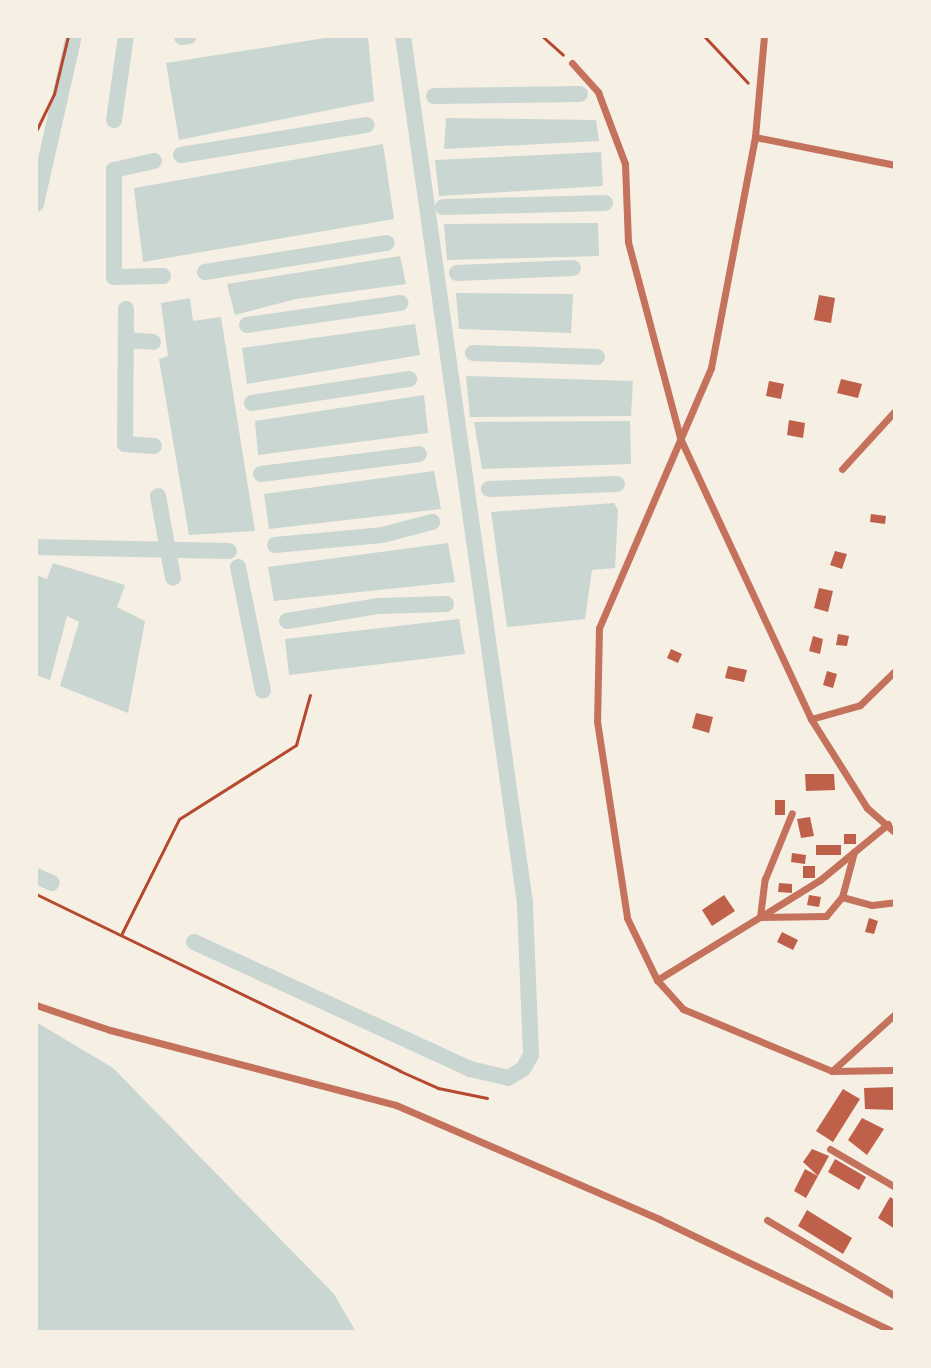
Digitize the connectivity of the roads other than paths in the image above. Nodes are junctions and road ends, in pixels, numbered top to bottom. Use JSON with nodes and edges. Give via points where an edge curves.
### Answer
{"nodes":[{"id":1,"x":764,"y":36,"type":"edge"},
{"id":2,"x":572,"y":63,"type":"road end"},
{"id":3,"x":755,"y":137,"type":"junction"},
{"id":4,"x":895,"y":165,"type":"edge"},
{"id":5,"x":894,"y":416,"type":"edge"},
{"id":6,"x":680,"y":438,"type":"junction"},
{"id":7,"x":842,"y":469,"type":"dead end"},
{"id":8,"x":895,"y":671,"type":"edge"},
{"id":9,"x":811,"y":719,"type":"junction"},
{"id":10,"x":792,"y":813,"type":"dead end"},
{"id":11,"x":888,"y":824,"type":"junction"},
{"id":12,"x":895,"y":832,"type":"edge"},
{"id":13,"x":854,"y":852,"type":"junction"},
{"id":14,"x":842,"y":897,"type":"junction"},
{"id":15,"x":895,"y":902,"type":"edge"},
{"id":16,"x":760,"y":917,"type":"junction"},
{"id":17,"x":657,"y":980,"type":"junction"},
{"id":18,"x":36,"y":1005,"type":"edge"},
{"id":19,"x":895,"y":1014,"type":"edge"},
{"id":20,"x":895,"y":1070,"type":"edge"},
{"id":21,"x":832,"y":1071,"type":"junction"},
{"id":22,"x":830,"y":1149,"type":"dead end"},
{"id":23,"x":895,"y":1187,"type":"edge"},
{"id":24,"x":767,"y":1220,"type":"dead end"},
{"id":25,"x":895,"y":1296,"type":"edge"},
{"id":26,"x":894,"y":1332,"type":"edge"}],
"edges":[{"from":1,"to":3,"type":"street"},
{"from":2,"to":6,"type":"street","via":[[598,92],[625,164],[628,242]]},
{"from":3,"to":4,"type":"street"},
{"from":3,"to":6,"type":"street","via":[[711,368]]},
{"from":5,"to":7,"type":"street"},
{"from":6,"to":9,"type":"street"},
{"from":6,"to":17,"type":"street","via":[[599,628],[597,721],[627,918]]},
{"from":8,"to":9,"type":"street","via":[[860,705]]},
{"from":9,"to":11,"type":"street","via":[[867,808]]},
{"from":10,"to":16,"type":"street","via":[[765,879]]},
{"from":11,"to":12,"type":"street"},
{"from":11,"to":13,"type":"street"},
{"from":13,"to":14,"type":"street"},
{"from":13,"to":16,"type":"street"},
{"from":14,"to":15,"type":"street","via":[[872,905]]},
{"from":14,"to":16,"type":"street","via":[[826,916]]},
{"from":16,"to":17,"type":"street"},
{"from":17,"to":21,"type":"street","via":[[683,1009]]},
{"from":18,"to":26,"type":"street","via":[[110,1030],[396,1105],[659,1219]]},
{"from":19,"to":21,"type":"street"},
{"from":20,"to":21,"type":"street"},
{"from":22,"to":23,"type":"street"},
{"from":24,"to":25,"type":"street"}]}
